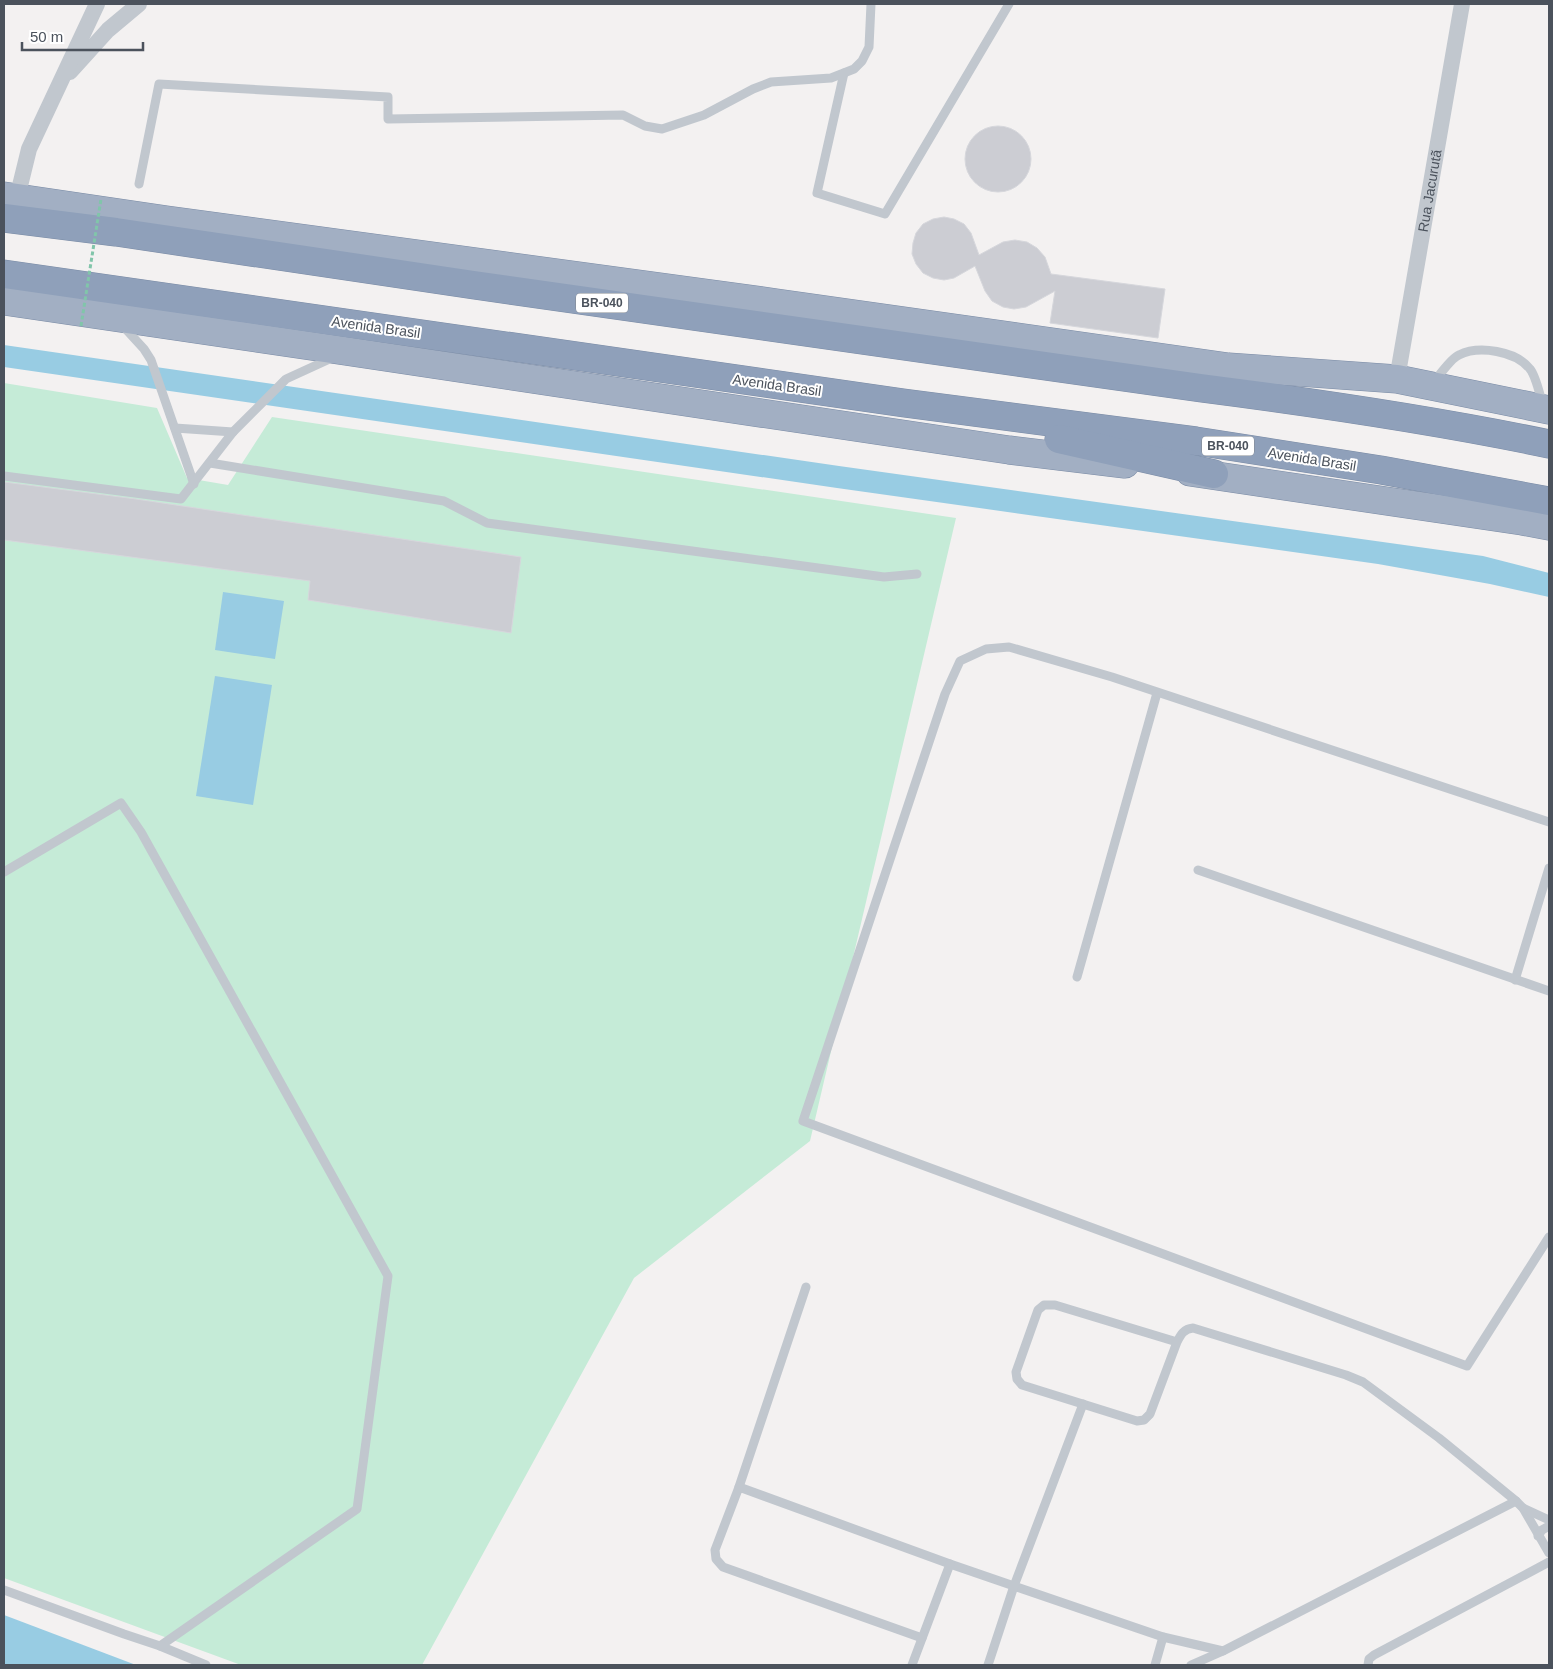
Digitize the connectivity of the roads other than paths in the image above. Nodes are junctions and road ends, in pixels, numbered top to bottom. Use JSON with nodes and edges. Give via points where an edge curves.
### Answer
{"nodes":[{"id":1,"x":97,"y":4,"type":"edge"},
{"id":2,"x":139,"y":4,"type":"edge"},
{"id":3,"x":872,"y":4,"type":"edge"},
{"id":4,"x":1009,"y":4,"type":"edge"},
{"id":5,"x":1462,"y":4,"type":"edge"},
{"id":6,"x":844,"y":73,"type":"junction"},
{"id":7,"x":59,"y":85,"type":"junction"},
{"id":8,"x":139,"y":184,"type":"dead end"},
{"id":9,"x":8,"y":204,"type":"edge"},
{"id":10,"x":4,"y":274,"type":"edge"},
{"id":11,"x":4,"y":302,"type":"edge"},
{"id":12,"x":114,"y":317,"type":"junction"},
{"id":13,"x":345,"y":351,"type":"junction"},
{"id":14,"x":1397,"y":378,"type":"junction"},
{"id":15,"x":1432,"y":384,"type":"junction"},
{"id":16,"x":1201,"y":388,"type":"junction"},
{"id":17,"x":904,"y":403,"type":"junction"},
{"id":18,"x":1547,"y":415,"type":"edge"},
{"id":19,"x":175,"y":428,"type":"junction"},
{"id":20,"x":233,"y":432,"type":"junction"},
{"id":21,"x":1549,"y":444,"type":"edge"},
{"id":22,"x":210,"y":464,"type":"junction"},
{"id":23,"x":1214,"y":474,"type":"junction"},
{"id":24,"x":4,"y":476,"type":"edge"},
{"id":25,"x":194,"y":484,"type":"junction"},
{"id":26,"x":1549,"y":501,"type":"edge"},
{"id":27,"x":1549,"y":526,"type":"edge"},
{"id":28,"x":917,"y":574,"type":"dead end"},
{"id":29,"x":1157,"y":692,"type":"junction"},
{"id":30,"x":1549,"y":822,"type":"edge"},
{"id":31,"x":1549,"y":868,"type":"edge"},
{"id":32,"x":1198,"y":870,"type":"dead end"},
{"id":33,"x":4,"y":872,"type":"edge"},
{"id":34,"x":1077,"y":977,"type":"dead end"},
{"id":35,"x":1515,"y":980,"type":"junction"},
{"id":36,"x":1549,"y":991,"type":"edge"},
{"id":37,"x":1549,"y":1237,"type":"edge"},
{"id":38,"x":806,"y":1287,"type":"dead end"},
{"id":39,"x":1177,"y":1342,"type":"junction"},
{"id":40,"x":1083,"y":1404,"type":"junction"},
{"id":41,"x":739,"y":1487,"type":"junction"},
{"id":42,"x":1519,"y":1505,"type":"junction"},
{"id":43,"x":1549,"y":1520,"type":"edge"},
{"id":44,"x":1549,"y":1526,"type":"edge"},
{"id":45,"x":1538,"y":1536,"type":"junction"},
{"id":46,"x":1549,"y":1553,"type":"edge"},
{"id":47,"x":1549,"y":1562,"type":"edge"},
{"id":48,"x":950,"y":1564,"type":"junction"},
{"id":49,"x":1014,"y":1586,"type":"junction"},
{"id":50,"x":4,"y":1590,"type":"edge"},
{"id":51,"x":1163,"y":1637,"type":"junction"},
{"id":52,"x":922,"y":1638,"type":"junction"},
{"id":53,"x":160,"y":1646,"type":"junction"},
{"id":54,"x":1223,"y":1651,"type":"junction"},
{"id":55,"x":206,"y":1665,"type":"edge"},
{"id":56,"x":912,"y":1665,"type":"edge"},
{"id":57,"x":988,"y":1665,"type":"edge"},
{"id":58,"x":1155,"y":1665,"type":"edge"},
{"id":59,"x":1191,"y":1665,"type":"edge"},
{"id":60,"x":1368,"y":1665,"type":"edge"}],
"edges":[{"from":1,"to":7,"type":"street"},
{"from":2,"to":7,"type":"street","via":[[108,30]]},
{"from":3,"to":6,"type":"lane","via":[[869,47],[854,69]]},
{"from":4,"to":6,"type":"lane","via":[[886,214],[817,192]]},
{"from":5,"to":14,"type":"street","name":"Rua Jacurutã"},
{"from":6,"to":8,"type":"lane","via":[[831,78],[771,82],[704,115],[662,129],[645,126],[623,115],[388,119],[388,96],[159,84]]},
{"from":7,"to":9,"type":"street"},
{"from":9,"to":14,"type":"highway","via":[[167,220],[1228,367]]},
{"from":9,"to":16,"type":"highway","number":"BR-040","via":[[116,232]]},
{"from":10,"to":17,"type":"highway","name":"Avenida Brasil","number":"BR-040"},
{"from":11,"to":12,"type":"highway","name":"Avenida Brasil"},
{"from":12,"to":13,"type":"highway","name":"Avenida Brasil"},
{"from":12,"to":19,"type":"lane","via":[[151,360]]},
{"from":13,"to":20,"type":"lane","via":[[286,379]]},
{"from":13,"to":23,"type":"highway","name":"Avenida Brasil","via":[[1010,450]]},
{"from":14,"to":15,"type":"highway"},
{"from":15,"to":18,"type":"highway"},
{"from":15,"to":18,"type":"lane","via":[[1458,355],[1481,349],[1502,352],[1520,360],[1531,370]]},
{"from":16,"to":18,"type":"highway","via":[[1266,386],[1468,412]]},
{"from":16,"to":21,"type":"highway","number":"BR-040","via":[[1318,403]]},
{"from":17,"to":23,"type":"highway"},
{"from":17,"to":26,"type":"highway","name":"Avenida Brasil","number":"BR-040","via":[[1196,441]]},
{"from":19,"to":20,"type":"lane"},
{"from":19,"to":25,"type":"lane"},
{"from":20,"to":22,"type":"lane"},
{"from":22,"to":25,"type":"lane"},
{"from":22,"to":28,"type":"lane","via":[[444,501],[487,523],[884,577]]},
{"from":23,"to":27,"type":"highway","name":"Avenida Brasil"},
{"from":24,"to":25,"type":"lane","via":[[181,499]]},
{"from":29,"to":30,"type":"lane"},
{"from":29,"to":34,"type":"lane"},
{"from":29,"to":37,"type":"lane","via":[[1010,646],[986,649],[960,661],[945,694],[802,1121],[1467,1366]]},
{"from":31,"to":35,"type":"lane"},
{"from":32,"to":35,"type":"lane"},
{"from":33,"to":53,"type":"lane","via":[[121,803],[141,832],[388,1276],[357,1508]]},
{"from":35,"to":36,"type":"lane"},
{"from":38,"to":41,"type":"lane"},
{"from":39,"to":40,"type":"lane","via":[[1150,1414],[1144,1420],[1137,1421]]},
{"from":39,"to":40,"type":"lane","via":[[1055,1305],[1044,1305],[1038,1310],[1016,1372],[1017,1379],[1022,1385]]},
{"from":39,"to":42,"type":"lane","via":[[1183,1332],[1193,1328],[1364,1382],[1439,1438]]},
{"from":40,"to":49,"type":"lane"},
{"from":41,"to":48,"type":"lane"},
{"from":41,"to":52,"type":"lane","via":[[715,1550],[716,1559],[723,1567]]},
{"from":42,"to":43,"type":"lane"},
{"from":42,"to":45,"type":"lane"},
{"from":42,"to":54,"type":"lane"},
{"from":44,"to":45,"type":"lane"},
{"from":45,"to":46,"type":"lane"},
{"from":47,"to":60,"type":"lane","via":[[1374,1655]]},
{"from":48,"to":49,"type":"lane"},
{"from":48,"to":52,"type":"lane"},
{"from":49,"to":51,"type":"lane"},
{"from":49,"to":57,"type":"lane"},
{"from":50,"to":53,"type":"lane"},
{"from":51,"to":54,"type":"lane"},
{"from":51,"to":58,"type":"lane"},
{"from":52,"to":56,"type":"lane"},
{"from":53,"to":55,"type":"lane"},
{"from":54,"to":59,"type":"lane"}]}
